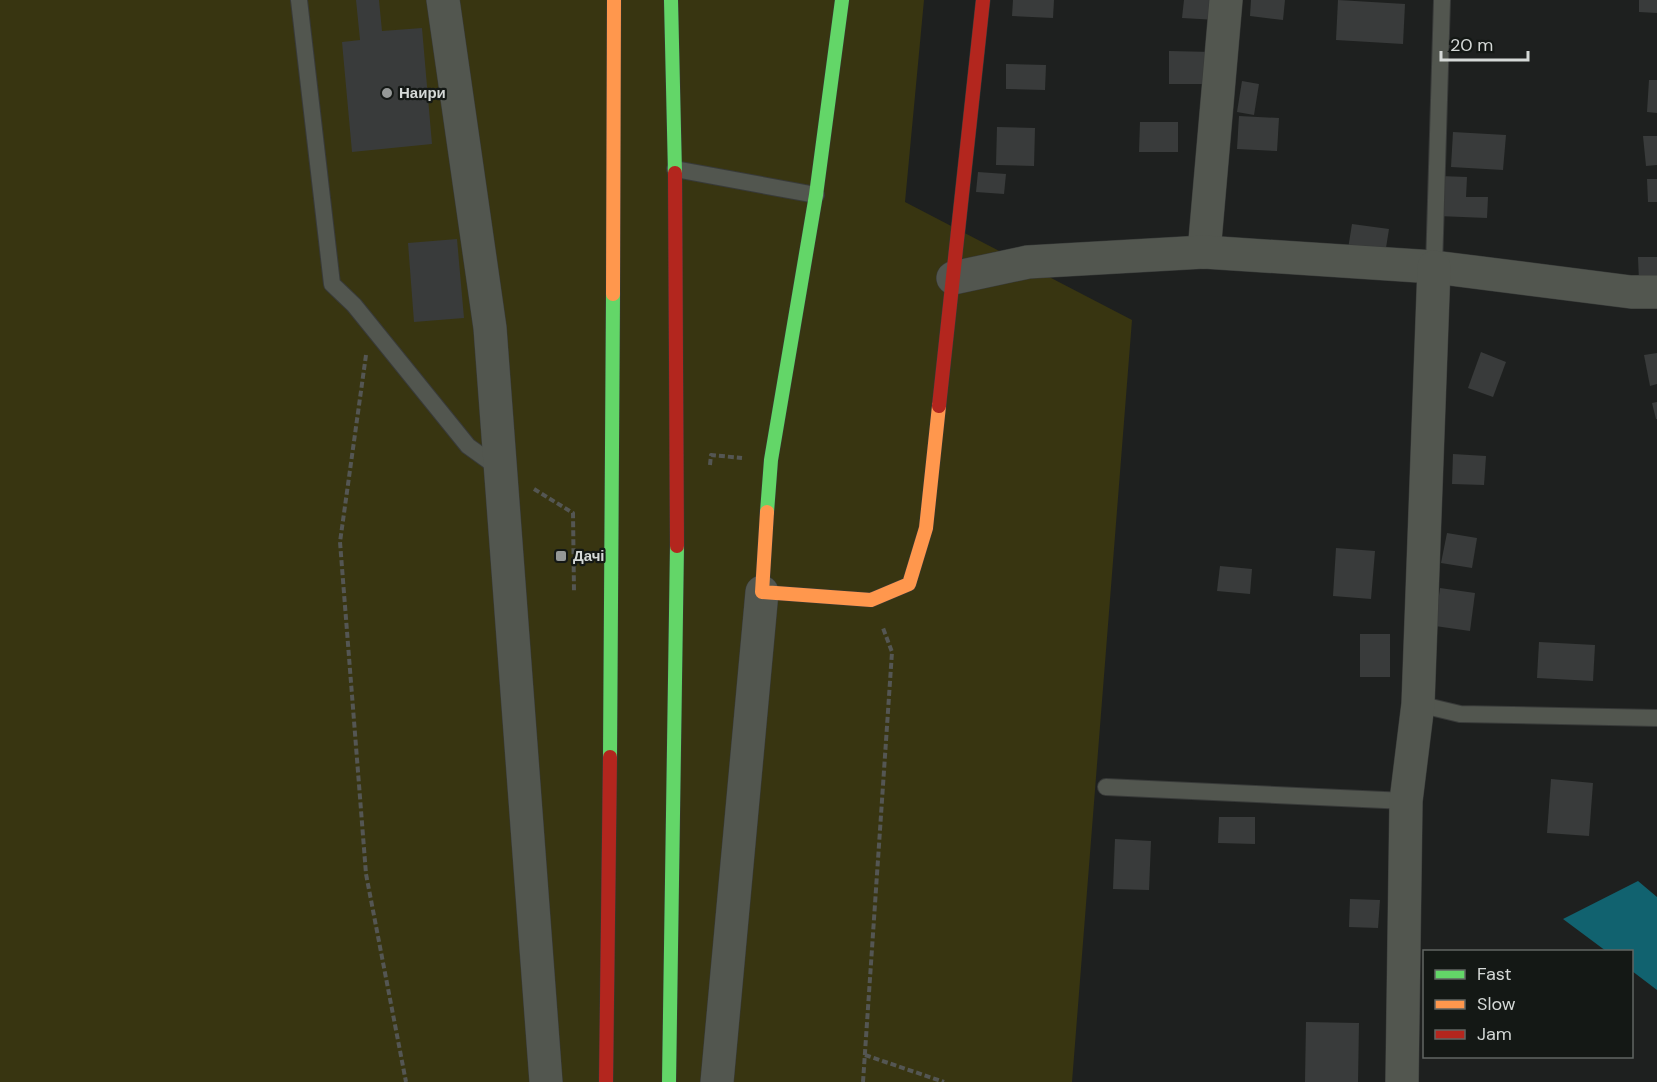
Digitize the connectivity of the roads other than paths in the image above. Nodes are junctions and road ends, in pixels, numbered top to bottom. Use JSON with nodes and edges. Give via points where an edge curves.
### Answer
{"nodes":[{"id":1,"x":299,"y":0,"type":"edge"},
{"id":2,"x":443,"y":0,"type":"edge"},
{"id":3,"x":614,"y":0,"type":"edge"},
{"id":4,"x":671,"y":0,"type":"edge"},
{"id":5,"x":842,"y":0,"type":"edge"},
{"id":6,"x":983,"y":0,"type":"edge"},
{"id":7,"x":1226,"y":0,"type":"edge"},
{"id":8,"x":1442,"y":0,"type":"edge"},
{"id":9,"x":675,"y":169,"type":"junction"},
{"id":10,"x":816,"y":195,"type":"junction"},
{"id":11,"x":1204,"y":252,"type":"junction"},
{"id":12,"x":1434,"y":267,"type":"junction"},
{"id":13,"x":953,"y":278,"type":"junction"},
{"id":14,"x":1657,"y":292,"type":"edge"},
{"id":15,"x":501,"y":470,"type":"junction"},
{"id":16,"x":762,"y":592,"type":"junction"},
{"id":17,"x":1418,"y":704,"type":"junction"},
{"id":18,"x":1657,"y":718,"type":"edge"},
{"id":19,"x":1106,"y":787,"type":"dead end"},
{"id":20,"x":1406,"y":801,"type":"junction"},
{"id":21,"x":546,"y":1082,"type":"edge"},
{"id":22,"x":606,"y":1082,"type":"edge"},
{"id":23,"x":669,"y":1082,"type":"edge"},
{"id":24,"x":717,"y":1082,"type":"edge"},
{"id":25,"x":1402,"y":1082,"type":"edge"}],
"edges":[{"from":1,"to":15,"type":"lane","via":[[332,284],[354,305],[468,446]]},
{"from":2,"to":15,"type":"street","via":[[490,328]]},
{"from":3,"to":22,"type":"main road"},
{"from":4,"to":9,"type":"main road"},
{"from":5,"to":10,"type":"main road"},
{"from":6,"to":13,"type":"main road"},
{"from":7,"to":11,"type":"street"},
{"from":8,"to":12,"type":"lane"},
{"from":9,"to":10,"type":"lane"},
{"from":9,"to":23,"type":"main road","via":[[677,515]]},
{"from":10,"to":16,"type":"main road","via":[[771,460]]},
{"from":11,"to":12,"type":"street"},
{"from":11,"to":13,"type":"street","via":[[1028,262]]},
{"from":12,"to":14,"type":"street"},
{"from":12,"to":17,"type":"street"},
{"from":13,"to":16,"type":"main road","via":[[926,528],[909,584],[871,600]]},
{"from":15,"to":21,"type":"street"},
{"from":16,"to":24,"type":"street"},
{"from":17,"to":18,"type":"lane","via":[[1460,714]]},
{"from":17,"to":20,"type":"street"},
{"from":19,"to":20,"type":"lane"},
{"from":20,"to":25,"type":"street"}]}
